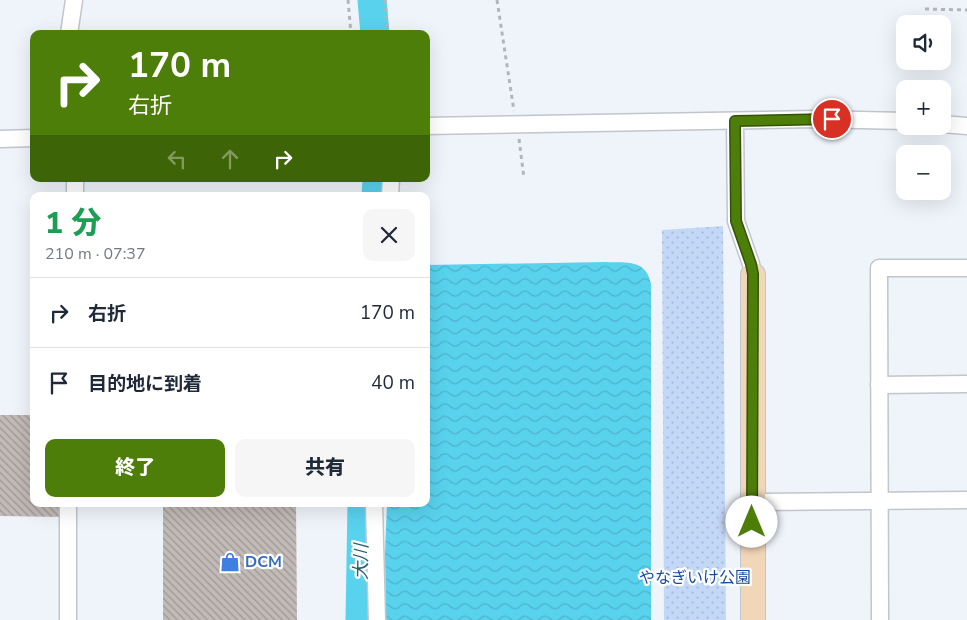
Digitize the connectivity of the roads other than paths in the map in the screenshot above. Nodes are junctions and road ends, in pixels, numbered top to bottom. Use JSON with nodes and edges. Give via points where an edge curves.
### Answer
{"nodes":[{"id":1,"x":74,"y":0,"type":"edge"},
{"id":2,"x":70,"y":30,"type":"edge"},
{"id":3,"x":735,"y":121,"type":"junction"},
{"id":4,"x":896,"y":121,"type":"edge"},
{"id":5,"x":951,"y":125,"type":"edge"},
{"id":6,"x":430,"y":126,"type":"edge"},
{"id":7,"x":967,"y":126,"type":"edge"},
{"id":8,"x":30,"y":138,"type":"edge"},
{"id":9,"x":0,"y":139,"type":"edge"},
{"id":10,"x":967,"y":268,"type":"edge"},
{"id":11,"x":753,"y":274,"type":"joint"},
{"id":12,"x":967,"y":384,"type":"edge"},
{"id":13,"x":879,"y":385,"type":"junction"},
{"id":14,"x":967,"y":500,"type":"edge"},
{"id":15,"x":880,"y":501,"type":"junction"},
{"id":16,"x":752,"y":502,"type":"junction"},
{"id":17,"x":68,"y":507,"type":"edge"},
{"id":18,"x":374,"y":507,"type":"edge"},
{"id":19,"x":68,"y":620,"type":"edge"},
{"id":20,"x":377,"y":620,"type":"edge"},
{"id":21,"x":753,"y":620,"type":"edge"},
{"id":22,"x":880,"y":620,"type":"edge"}],
"edges":[{"from":1,"to":2,"type":"street"},
{"from":3,"to":4,"type":"street"},
{"from":3,"to":6,"type":"street"},
{"from":3,"to":11,"type":"street","via":[[736,221]]},
{"from":5,"to":7,"type":"street"},
{"from":8,"to":9,"type":"street"},
{"from":10,"to":13,"type":"street","via":[[879,268]]},
{"from":11,"to":16,"type":"street"},
{"from":12,"to":13,"type":"street"},
{"from":13,"to":15,"type":"street"},
{"from":14,"to":15,"type":"street"},
{"from":15,"to":16,"type":"street"},
{"from":15,"to":22,"type":"street"},
{"from":16,"to":21,"type":"street"},
{"from":17,"to":19,"type":"street"},
{"from":18,"to":20,"type":"street"}]}
